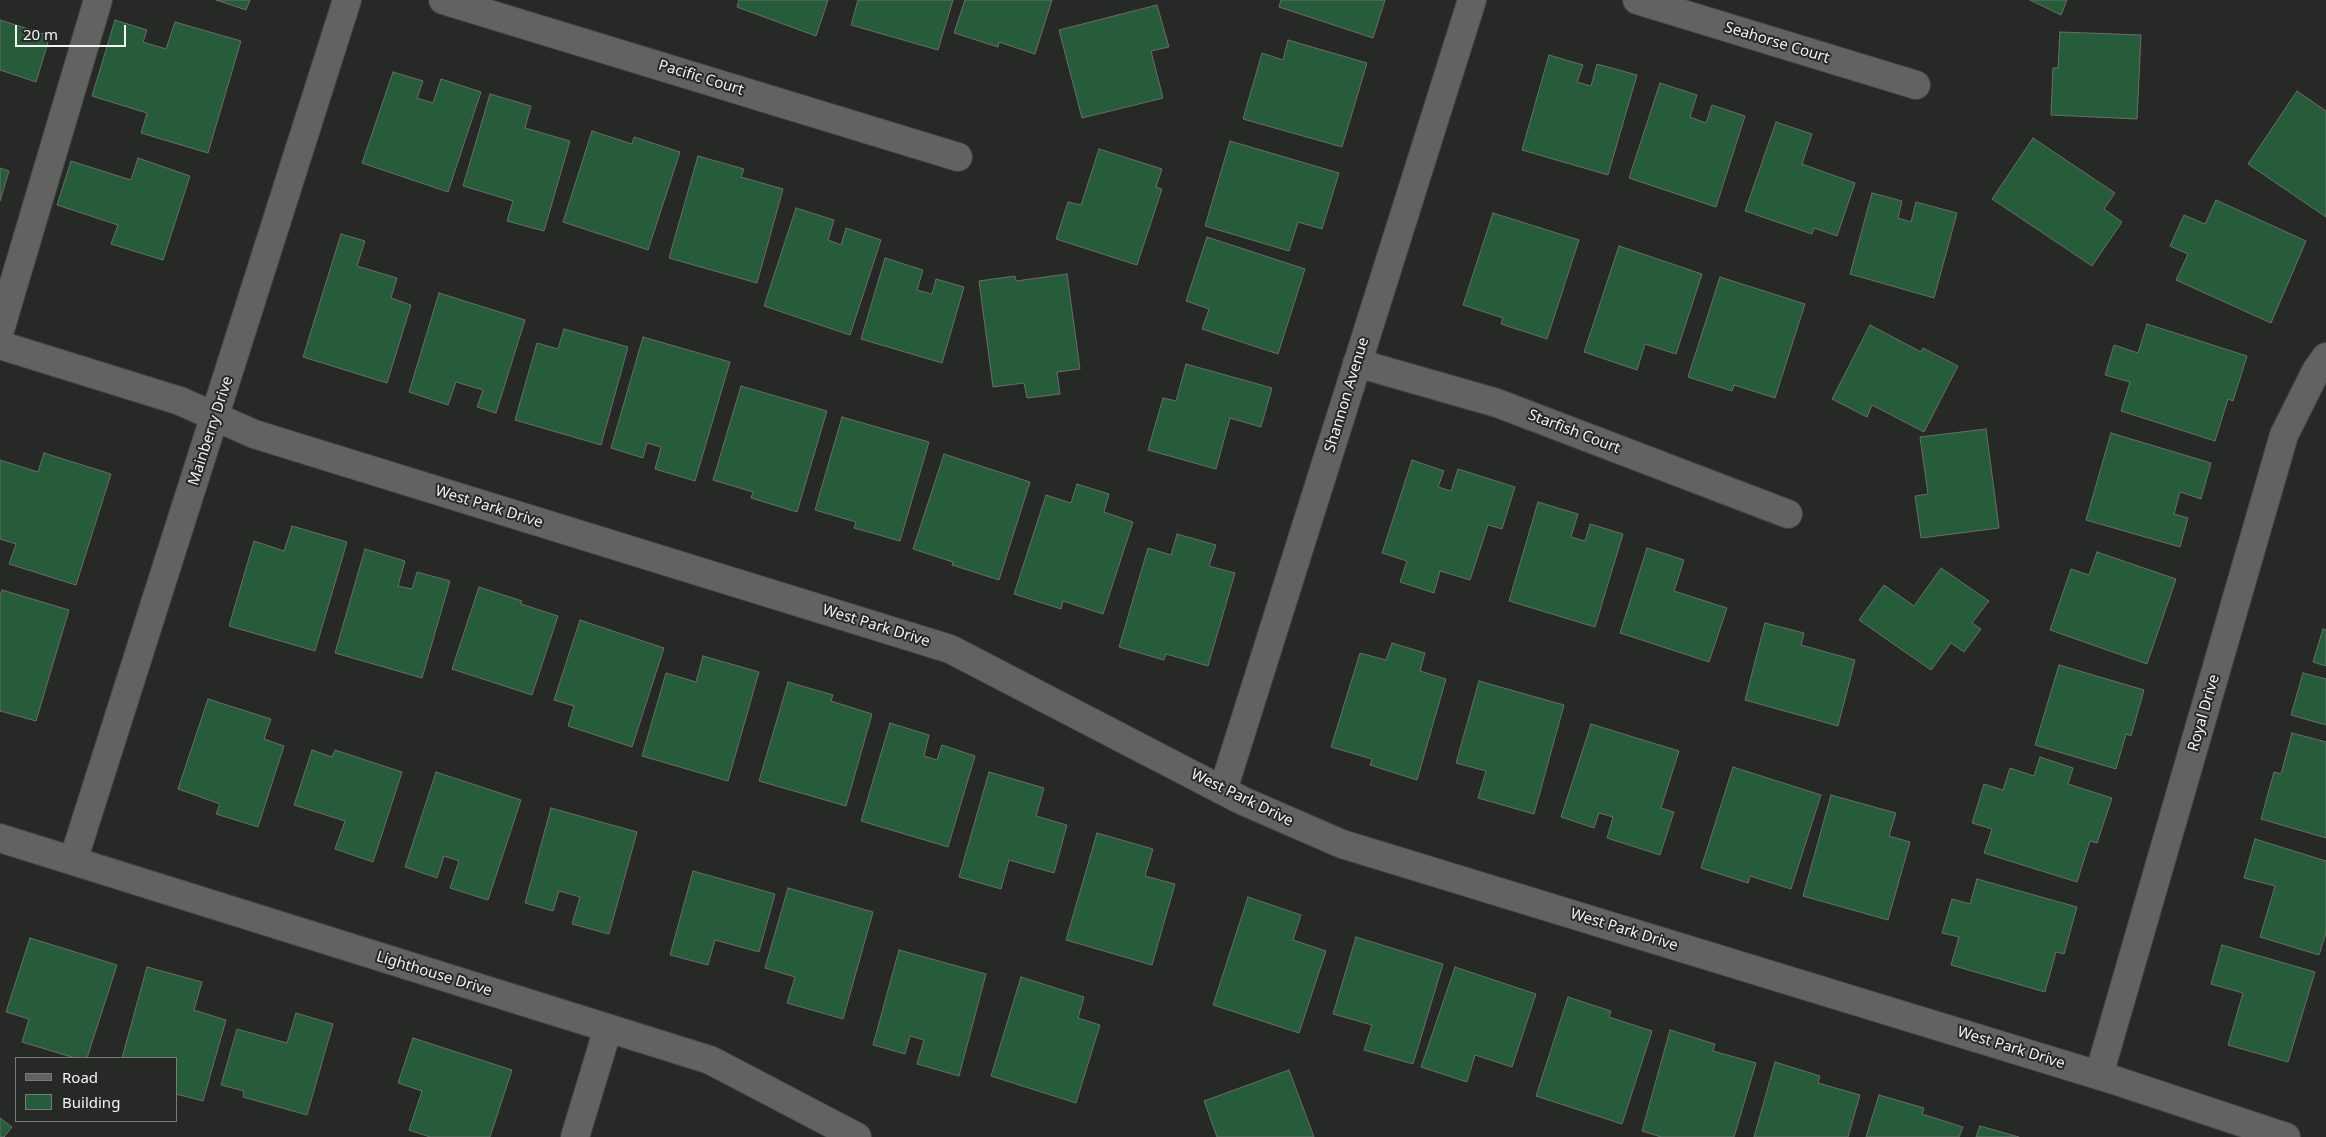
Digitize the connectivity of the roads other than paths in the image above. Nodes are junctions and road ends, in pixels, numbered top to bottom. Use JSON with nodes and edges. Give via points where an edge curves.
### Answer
{"nodes":[{"id":1,"x":98,"y":0,"type":"edge"},
{"id":2,"x":346,"y":0,"type":"edge"},
{"id":3,"x":443,"y":0,"type":"edge"},
{"id":4,"x":1472,"y":0,"type":"edge"},
{"id":5,"x":1638,"y":0,"type":"edge"},
{"id":6,"x":1916,"y":85,"type":"dead end"},
{"id":7,"x":958,"y":157,"type":"dead end"},
{"id":8,"x":0,"y":330,"type":"edge"},
{"id":9,"x":0,"y":345,"type":"edge"},
{"id":10,"x":2326,"y":357,"type":"edge"},
{"id":11,"x":1357,"y":362,"type":"junction"},
{"id":12,"x":215,"y":417,"type":"junction"},
{"id":13,"x":1788,"y":514,"type":"dead end"},
{"id":14,"x":1223,"y":790,"type":"junction"},
{"id":15,"x":0,"y":838,"type":"edge"},
{"id":16,"x":73,"y":861,"type":"junction"},
{"id":17,"x":608,"y":1028,"type":"junction"},
{"id":18,"x":2099,"y":1075,"type":"junction"},
{"id":19,"x":575,"y":1137,"type":"edge"},
{"id":20,"x":858,"y":1137,"type":"edge"},
{"id":21,"x":2286,"y":1137,"type":"edge"}],
"edges":[{"from":1,"to":8,"type":"street"},
{"from":2,"to":12,"type":"street","name":"Mainberry Drive"},
{"from":3,"to":7,"type":"street","name":"Pacific Court"},
{"from":4,"to":11,"type":"street","name":"Shannon Avenue"},
{"from":5,"to":6,"type":"street","name":"Seahorse Court"},
{"from":9,"to":12,"type":"street","name":"West Park Drive","via":[[180,401]]},
{"from":10,"to":18,"type":"street","name":"Royal Drive","via":[[2284,435]]},
{"from":11,"to":13,"type":"street","name":"Starfish Court","via":[[1497,403]]},
{"from":11,"to":14,"type":"street","name":"Shannon Avenue"},
{"from":12,"to":14,"type":"street","name":"West Park Drive","via":[[254,434],[950,649]]},
{"from":12,"to":16,"type":"street","name":"Mainberry Drive"},
{"from":14,"to":18,"type":"street","name":"West Park Drive","via":[[1342,844]]},
{"from":15,"to":16,"type":"street","name":"Lighthouse Drive"},
{"from":16,"to":17,"type":"street","name":"Lighthouse Drive"},
{"from":17,"to":19,"type":"street"},
{"from":17,"to":20,"type":"street","name":"Lighthouse Drive","via":[[710,1060]]},
{"from":18,"to":21,"type":"street","name":"West Park Drive"}]}
